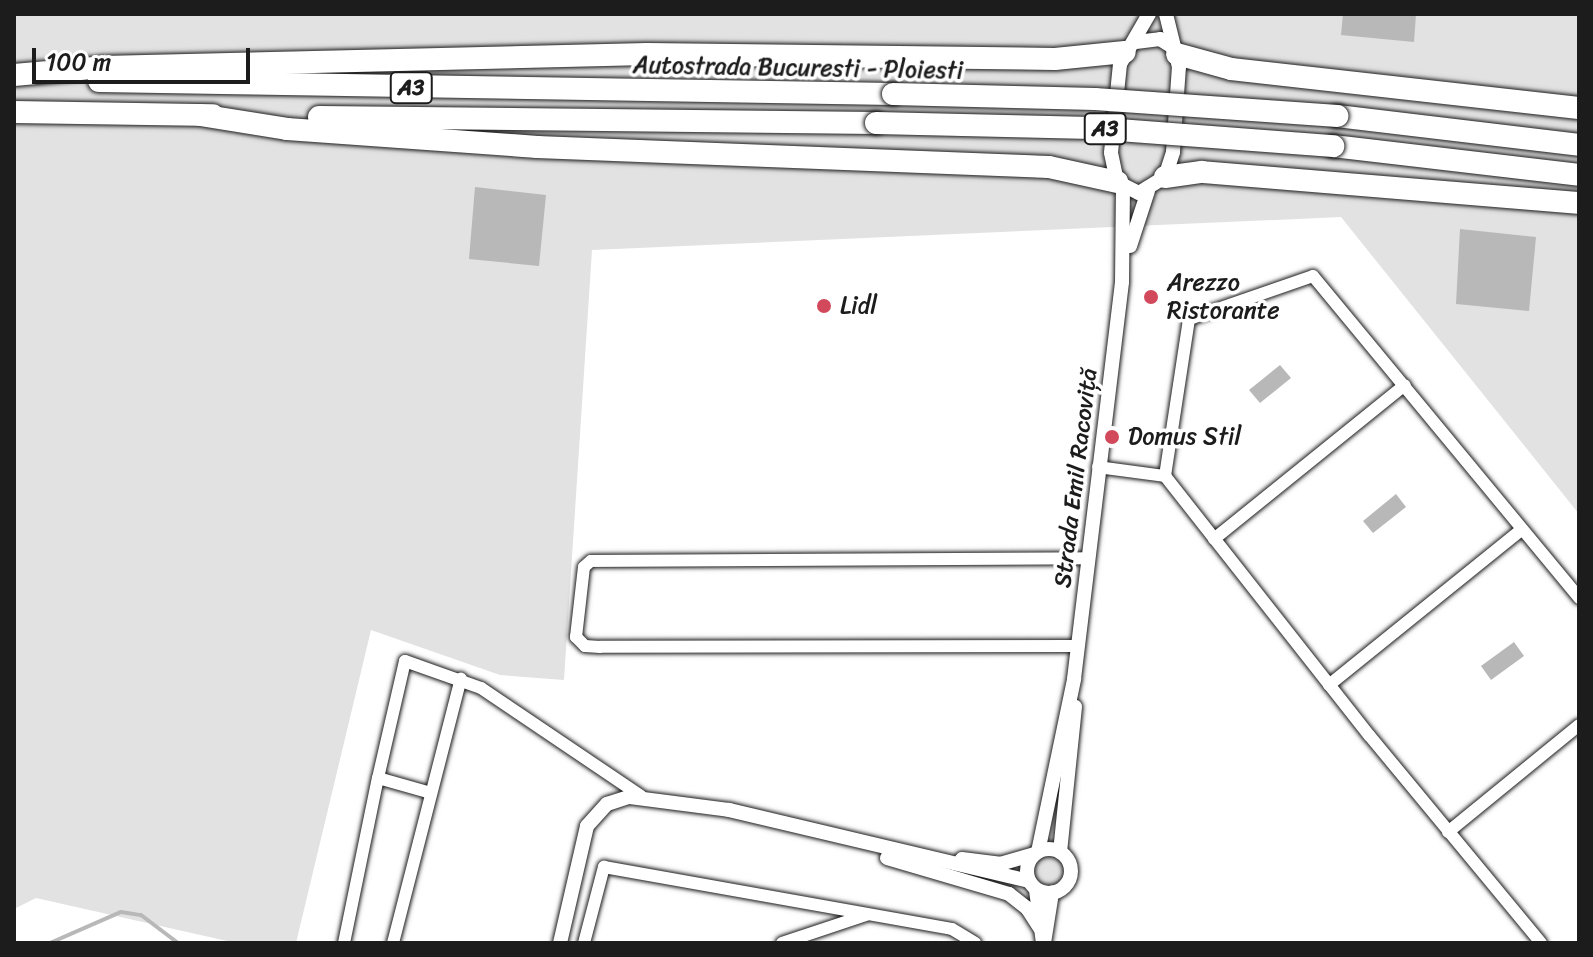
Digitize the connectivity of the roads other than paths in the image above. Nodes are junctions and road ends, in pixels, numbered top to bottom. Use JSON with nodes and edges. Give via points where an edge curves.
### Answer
{"nodes":[{"id":1,"x":1149,"y":14,"type":"edge"},
{"id":2,"x":1166,"y":14,"type":"edge"},
{"id":3,"x":1131,"y":47,"type":"junction"},
{"id":4,"x":1175,"y":51,"type":"junction"},
{"id":5,"x":14,"y":77,"type":"edge"},
{"id":6,"x":1579,"y":108,"type":"edge"},
{"id":7,"x":14,"y":112,"type":"edge"},
{"id":8,"x":200,"y":115,"type":"junction"},
{"id":9,"x":1579,"y":145,"type":"edge"},
{"id":10,"x":1579,"y":175,"type":"edge"},
{"id":11,"x":1157,"y":184,"type":"junction"},
{"id":12,"x":1120,"y":185,"type":"junction"},
{"id":13,"x":1579,"y":203,"type":"edge"},
{"id":14,"x":1122,"y":282,"type":"junction"},
{"id":15,"x":1405,"y":385,"type":"junction"},
{"id":16,"x":1098,"y":467,"type":"junction"},
{"id":17,"x":1160,"y":475,"type":"junction"},
{"id":18,"x":1522,"y":529,"type":"junction"},
{"id":19,"x":1214,"y":539,"type":"junction"},
{"id":20,"x":1087,"y":558,"type":"junction"},
{"id":21,"x":1579,"y":598,"type":"edge"},
{"id":22,"x":1078,"y":646,"type":"junction"},
{"id":23,"x":461,"y":679,"type":"junction"},
{"id":24,"x":1074,"y":679,"type":"junction"},
{"id":25,"x":1329,"y":685,"type":"junction"},
{"id":26,"x":1579,"y":725,"type":"edge"},
{"id":27,"x":378,"y":778,"type":"junction"},
{"id":28,"x":431,"y":793,"type":"junction"},
{"id":29,"x":641,"y":796,"type":"junction"},
{"id":30,"x":1448,"y":832,"type":"junction"},
{"id":31,"x":865,"y":843,"type":"junction"},
{"id":32,"x":1060,"y":852,"type":"junction"},
{"id":33,"x":1037,"y":853,"type":"junction"},
{"id":34,"x":1033,"y":885,"type":"junction"},
{"id":35,"x":1052,"y":893,"type":"junction"},
{"id":36,"x":868,"y":914,"type":"junction"},
{"id":37,"x":1042,"y":938,"type":"edge"},
{"id":38,"x":344,"y":943,"type":"edge"},
{"id":39,"x":393,"y":943,"type":"edge"},
{"id":40,"x":560,"y":943,"type":"edge"},
{"id":41,"x":584,"y":943,"type":"edge"},
{"id":42,"x":782,"y":943,"type":"edge"},
{"id":43,"x":975,"y":943,"type":"edge"},
{"id":44,"x":1541,"y":943,"type":"edge"}],
"edges":[{"from":1,"to":3,"type":"street","name":"Strada Emil Racoviță"},
{"from":2,"to":4,"type":"street","name":"Strada Emil Racoviță"},
{"from":3,"to":4,"type":"street","via":[[1160,39]]},
{"from":3,"to":5,"type":"highway","via":[[1055,59],[647,54],[103,67]]},
{"from":3,"to":12,"type":"street","name":"Strada Emil Racoviță","via":[[1111,153]]},
{"from":4,"to":6,"type":"highway","via":[[1231,69]]},
{"from":4,"to":11,"type":"street","name":"Strada Emil Racoviță","via":[[1173,152]]},
{"from":5,"to":9,"type":"highway","name":"Autostrada Bucuresti - Ploiesti","number":"A3","bridge":true,"via":[[1095,99],[1337,116]]},
{"from":7,"to":8,"type":"highway","number":"A3"},
{"from":8,"to":10,"type":"highway","number":"A3","bridge":true,"via":[[1092,128],[1333,146]]},
{"from":8,"to":12,"type":"highway","via":[[287,129],[537,147],[1049,167]]},
{"from":11,"to":12,"type":"street"},
{"from":11,"to":13,"type":"highway","via":[[1202,172]]},
{"from":11,"to":14,"type":"street","name":"Strada Emil Racoviță"},
{"from":12,"to":14,"type":"street","name":"Strada Emil Racoviță"},
{"from":14,"to":16,"type":"street","name":"Strada Emil Racoviță"},
{"from":15,"to":17,"type":"street","via":[[1313,276],[1189,319]]},
{"from":15,"to":18,"type":"street"},
{"from":15,"to":19,"type":"street"},
{"from":16,"to":17,"type":"street"},
{"from":16,"to":20,"type":"street","name":"Strada Emil Racoviță"},
{"from":17,"to":19,"type":"street"},
{"from":18,"to":21,"type":"street"},
{"from":18,"to":25,"type":"street"},
{"from":19,"to":25,"type":"street"},
{"from":20,"to":22,"type":"street","name":"Strada Emil Racoviță"},
{"from":20,"to":22,"type":"street","via":[[591,561],[584,567],[576,637],[585,646],[600,647]]},
{"from":22,"to":24,"type":"street","name":"Strada Emil Racoviță"},
{"from":23,"to":27,"type":"street","via":[[405,661]]},
{"from":23,"to":28,"type":"street"},
{"from":23,"to":29,"type":"street"},
{"from":24,"to":32,"type":"street","name":"Strada Emil Racoviță"},
{"from":24,"to":33,"type":"street","name":"Strada Emil Racoviță"},
{"from":25,"to":30,"type":"street"},
{"from":26,"to":30,"type":"street"},
{"from":27,"to":28,"type":"street"},
{"from":27,"to":38,"type":"street"},
{"from":28,"to":39,"type":"street"},
{"from":29,"to":31,"type":"street"},
{"from":29,"to":40,"type":"street","via":[[619,800],[594,814]]},
{"from":30,"to":44,"type":"street"},
{"from":31,"to":33,"type":"street","via":[[887,841],[990,864]]},
{"from":31,"to":34,"type":"street"},
{"from":31,"to":37,"type":"street","via":[[872,853],[1009,894],[1027,908]]},
{"from":32,"to":33,"type":"street"},
{"from":32,"to":35,"type":"street","name":"Strada Emil Racoviță","via":[[1069,861],[1071,875]]},
{"from":33,"to":34,"type":"street","name":"Strada Emil Racoviță","via":[[1027,866]]},
{"from":34,"to":35,"type":"street"},
{"from":34,"to":37,"type":"street","name":"Strada Emil Racoviță"},
{"from":35,"to":37,"type":"street","name":"Strada Emil Racoviță"},
{"from":36,"to":41,"type":"street","via":[[604,867]]},
{"from":36,"to":42,"type":"street"},
{"from":36,"to":43,"type":"street","via":[[952,929]]}]}
